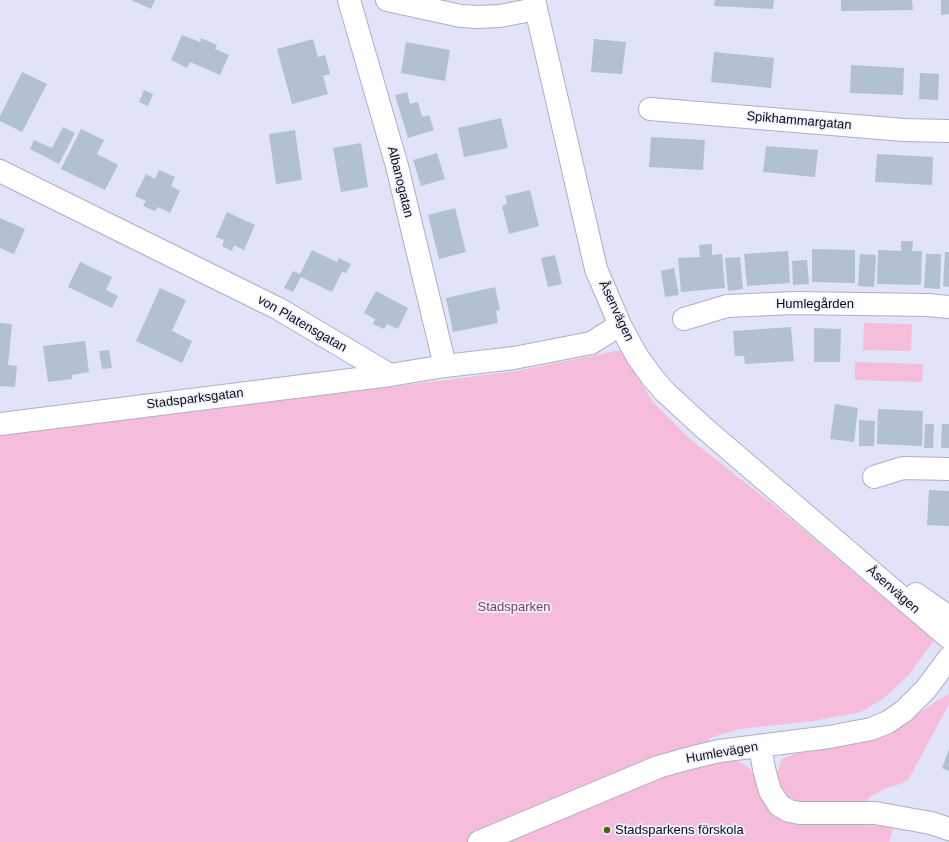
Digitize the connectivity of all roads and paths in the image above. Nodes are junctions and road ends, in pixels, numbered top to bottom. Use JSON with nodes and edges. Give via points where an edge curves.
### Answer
{"nodes":[{"id":1,"x":350,"y":0,"type":"edge"},
{"id":2,"x":387,"y":0,"type":"edge"},
{"id":3,"x":535,"y":4,"type":"edge"},
{"id":4,"x":650,"y":109,"type":"dead end"},
{"id":5,"x":949,"y":131,"type":"edge"},
{"id":6,"x":0,"y":171,"type":"edge"},
{"id":7,"x":949,"y":307,"type":"edge"},
{"id":8,"x":684,"y":319,"type":"dead end"},
{"id":9,"x":620,"y":325,"type":"junction"},
{"id":10,"x":445,"y":366,"type":"junction"},
{"id":11,"x":390,"y":375,"type":"junction"},
{"id":12,"x":0,"y":424,"type":"edge"},
{"id":13,"x":949,"y":469,"type":"edge"},
{"id":14,"x":874,"y":477,"type":"dead end"},
{"id":15,"x":837,"y":541,"type":"junction"},
{"id":16,"x":949,"y":617,"type":"edge"},
{"id":17,"x":949,"y":638,"type":"edge"},
{"id":18,"x":949,"y":658,"type":"edge"},
{"id":19,"x":760,"y":746,"type":"junction"},
{"id":20,"x":949,"y":829,"type":"edge"},
{"id":21,"x":514,"y":834,"type":"edge"},
{"id":22,"x":479,"y":842,"type":"edge"}],
"edges":[{"from":1,"to":10,"type":"street","name":"Albanogatan","via":[[396,166]]},
{"from":2,"to":3,"type":"street","via":[[461,16],[478,17],[500,16]]},
{"from":3,"to":9,"type":"street","name":"Åsenvägen","via":[[596,269]]},
{"from":4,"to":5,"type":"street","name":"Spikhammargatan","via":[[904,130]]},
{"from":6,"to":11,"type":"street","name":"von Platensgatan","via":[[279,309]]},
{"from":7,"to":8,"type":"street","name":"Humlegården","via":[[919,304],[786,303],[727,306]]},
{"from":9,"to":10,"type":"street","via":[[591,343],[514,358]]},
{"from":9,"to":15,"type":"street","name":"Åsenvägen","via":[[652,377],[665,392]]},
{"from":10,"to":11,"type":"street"},
{"from":11,"to":12,"type":"street","name":"Stadsparksgatan"},
{"from":13,"to":14,"type":"street","via":[[903,468]]},
{"from":15,"to":16,"type":"street","name":"Åsenvägen"},
{"from":15,"to":17,"type":"street","name":"Åsenvägen"},
{"from":18,"to":19,"type":"street","name":"Humlevägen","via":[[926,689],[904,711],[888,722],[864,731]]},
{"from":19,"to":20,"type":"street","via":[[770,791],[779,805],[789,811],[875,813],[931,823]]},
{"from":19,"to":21,"type":"street","name":"Humlevägen","via":[[719,751],[658,767]]},
{"from":21,"to":22,"type":"street","name":"Humlevägen"}]}
